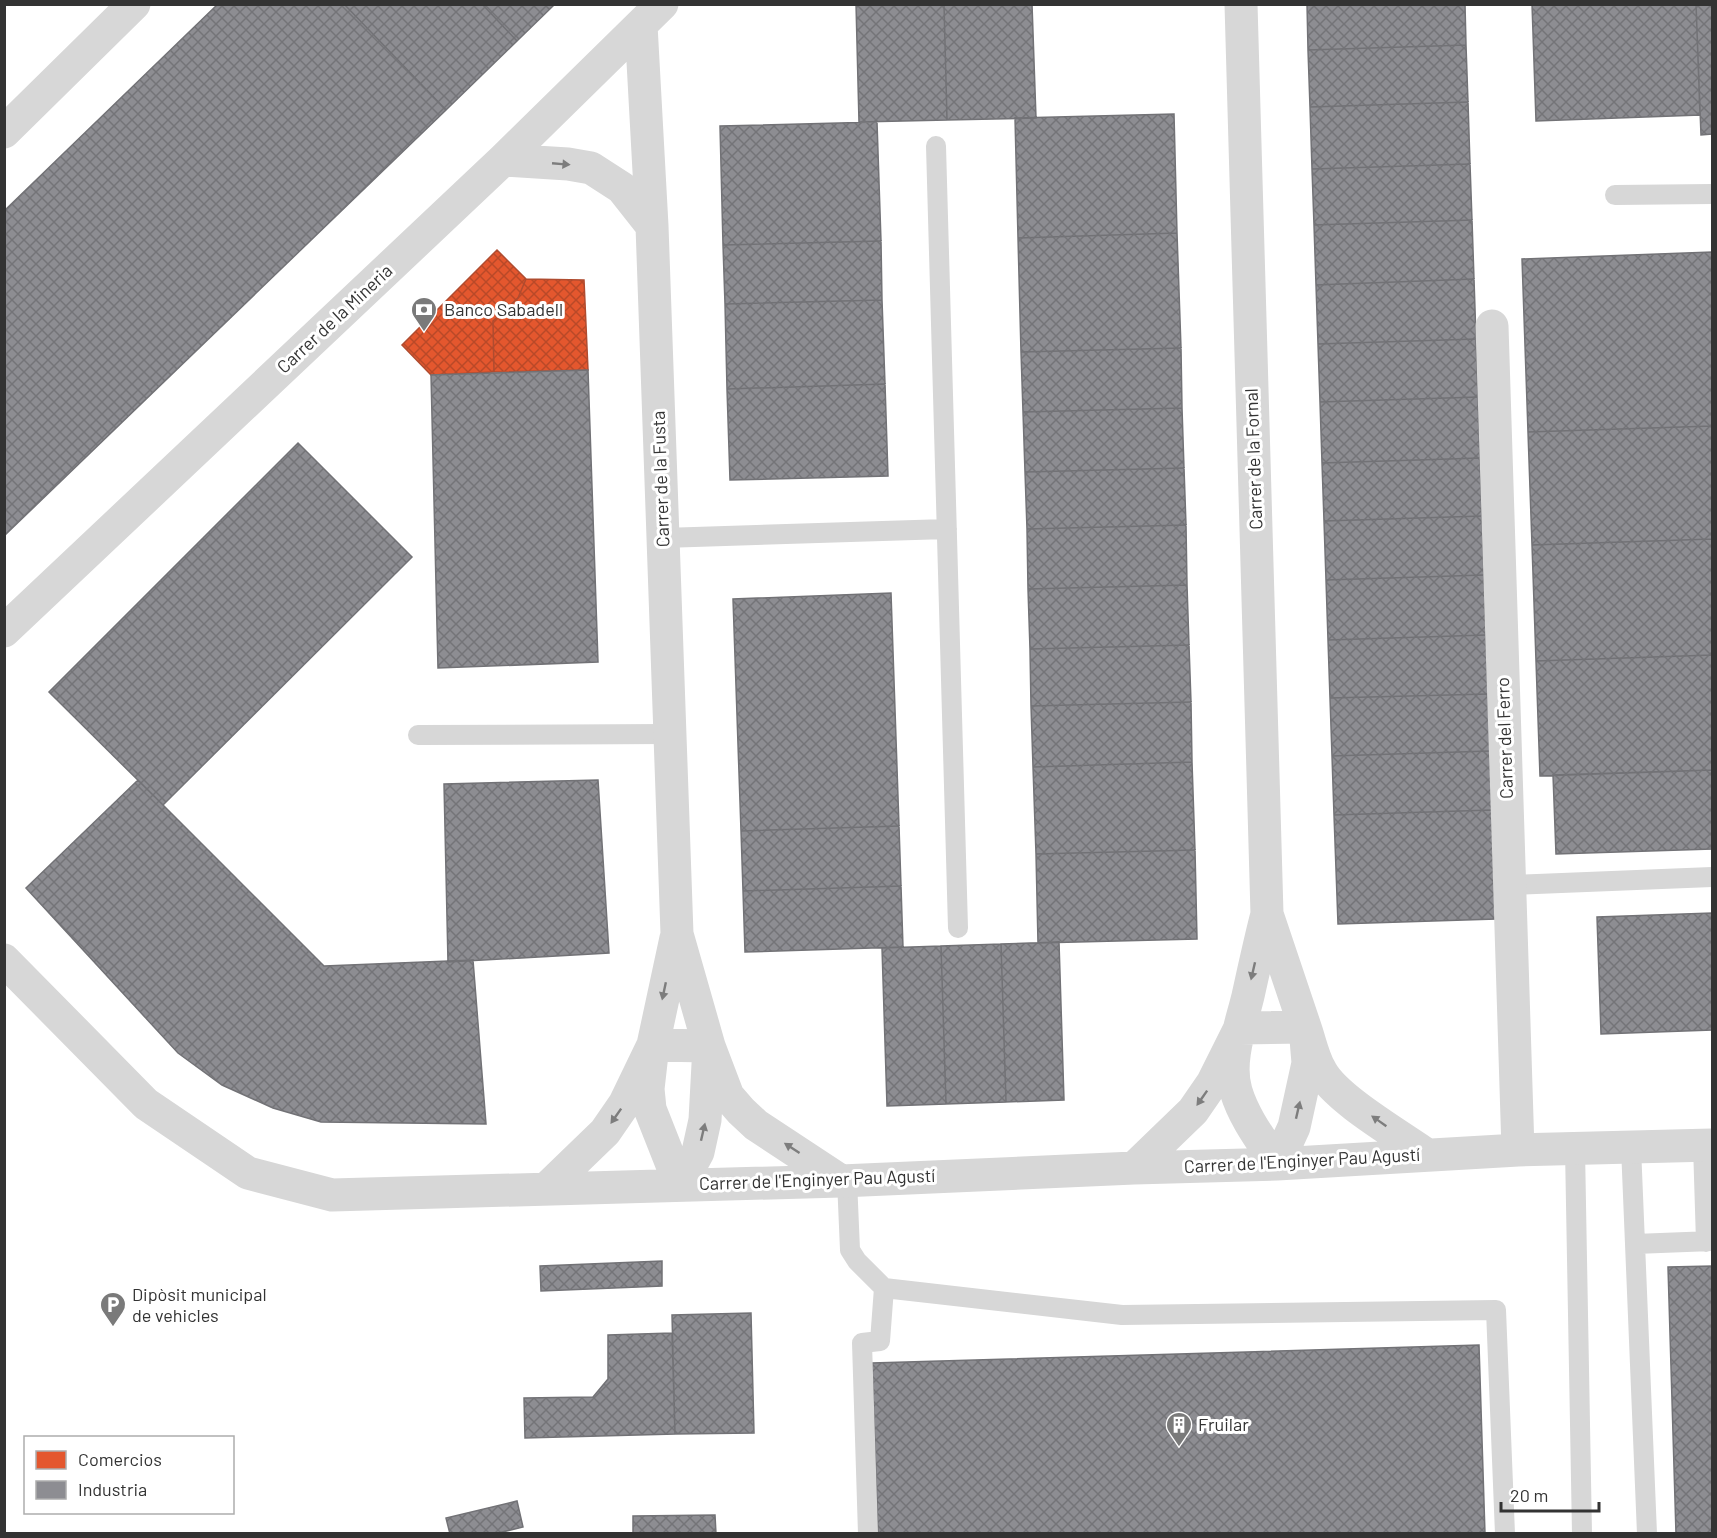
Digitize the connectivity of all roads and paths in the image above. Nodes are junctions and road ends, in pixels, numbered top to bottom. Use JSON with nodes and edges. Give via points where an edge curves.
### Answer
{"nodes":[{"id":1,"x":134,"y":4,"type":"edge"},
{"id":2,"x":1241,"y":4,"type":"edge"},
{"id":3,"x":651,"y":15,"type":"edge"},
{"id":4,"x":4,"y":132,"type":"edge"},
{"id":5,"x":936,"y":146,"type":"dead end"},
{"id":6,"x":503,"y":160,"type":"junction"},
{"id":7,"x":1713,"y":194,"type":"edge"},
{"id":8,"x":1615,"y":195,"type":"dead end"},
{"id":9,"x":652,"y":226,"type":"junction"},
{"id":10,"x":1492,"y":326,"type":"dead end"},
{"id":11,"x":947,"y":529,"type":"junction"},
{"id":12,"x":663,"y":538,"type":"junction"},
{"id":13,"x":4,"y":631,"type":"edge"},
{"id":14,"x":669,"y":734,"type":"junction"},
{"id":15,"x":418,"y":735,"type":"dead end"},
{"id":16,"x":1713,"y":877,"type":"edge"},
{"id":17,"x":1509,"y":885,"type":"junction"},
{"id":18,"x":1267,"y":914,"type":"junction"},
{"id":19,"x":958,"y":928,"type":"dead end"},
{"id":20,"x":677,"y":933,"type":"junction"},
{"id":21,"x":4,"y":960,"type":"edge"},
{"id":22,"x":1305,"y":1027,"type":"junction"},
{"id":23,"x":1240,"y":1028,"type":"junction"},
{"id":24,"x":653,"y":1045,"type":"junction"},
{"id":25,"x":709,"y":1046,"type":"junction"},
{"id":26,"x":1708,"y":1145,"type":"edge"},
{"id":27,"x":1631,"y":1147,"type":"junction"},
{"id":28,"x":1575,"y":1149,"type":"junction"},
{"id":29,"x":1518,"y":1150,"type":"junction"},
{"id":30,"x":1427,"y":1155,"type":"junction"},
{"id":31,"x":1277,"y":1164,"type":"junction"},
{"id":32,"x":1134,"y":1168,"type":"junction"},
{"id":33,"x":844,"y":1181,"type":"junction"},
{"id":34,"x":680,"y":1185,"type":"junction"},
{"id":35,"x":546,"y":1189,"type":"junction"},
{"id":36,"x":1709,"y":1241,"type":"edge"},
{"id":37,"x":1635,"y":1244,"type":"junction"},
{"id":38,"x":884,"y":1288,"type":"junction"},
{"id":39,"x":868,"y":1533,"type":"edge"},
{"id":40,"x":1505,"y":1533,"type":"edge"},
{"id":41,"x":1582,"y":1533,"type":"edge"},
{"id":42,"x":1647,"y":1533,"type":"edge"}],
"edges":[{"from":1,"to":4,"type":"street"},
{"from":2,"to":18,"type":"street","name":"Carrer de la Fornal"},
{"from":3,"to":6,"type":"street","name":"Carrer de la Mineria"},
{"from":3,"to":9,"type":"street","name":"Carrer de la Fusta"},
{"from":5,"to":11,"type":"lane"},
{"from":6,"to":9,"type":"street","one_way":true,"via":[[591,168],[622,188]]},
{"from":6,"to":13,"type":"street","name":"Carrer de la Mineria"},
{"from":7,"to":8,"type":"lane"},
{"from":9,"to":12,"type":"street","name":"Carrer de la Fusta"},
{"from":10,"to":17,"type":"street","name":"Carrer del Ferro"},
{"from":11,"to":12,"type":"lane"},
{"from":11,"to":19,"type":"lane"},
{"from":12,"to":14,"type":"street","name":"Carrer de la Fusta"},
{"from":14,"to":15,"type":"lane"},
{"from":14,"to":20,"type":"street","name":"Carrer de la Fusta"},
{"from":16,"to":17,"type":"lane"},
{"from":17,"to":29,"type":"street","name":"Carrer del Ferro"},
{"from":18,"to":22,"type":"street","name":"Carrer de la Fornal"},
{"from":18,"to":23,"type":"street","name":"Carrer de la Fornal","one_way":true},
{"from":20,"to":24,"type":"street","name":"Carrer de la Fusta","one_way":true},
{"from":20,"to":25,"type":"street","name":"Carrer de la Fusta"},
{"from":21,"to":35,"type":"street","name":"Carrer de l'Enginyer Pau Agustí","via":[[146,1104],[248,1173],[332,1195]]},
{"from":22,"to":23,"type":"street"},
{"from":30,"to":22,"type":"street","name":"Carrer de la Fornal","one_way":true,"via":[[1333,1086],[1321,1071]]},
{"from":31,"to":22,"type":"street","name":"Carrer de la Fornal","one_way":true,"via":[[1294,1127],[1302,1095],[1308,1063]]},
{"from":23,"to":31,"type":"street","name":"Carrer de la Fornal","via":[[1235,1088],[1242,1107]]},
{"from":23,"to":32,"type":"street","name":"Carrer de la Fornal","one_way":true,"via":[[1213,1082],[1193,1111]]},
{"from":24,"to":25,"type":"street"},
{"from":24,"to":34,"type":"street","name":"Carrer de la Fusta","via":[[650,1110]]},
{"from":24,"to":35,"type":"street","name":"Carrer de la Fusta","one_way":true,"via":[[625,1103],[605,1132]]},
{"from":33,"to":25,"type":"street","name":"Carrer de la Fusta","one_way":true,"via":[[756,1125],[741,1111],[728,1096]]},
{"from":34,"to":25,"type":"street","name":"Carrer de la Fusta","one_way":true,"via":[[698,1152],[705,1120]]},
{"from":26,"to":27,"type":"street","name":"Carrer de l'Enginyer Pau Agustí"},
{"from":26,"to":36,"type":"lane"},
{"from":27,"to":28,"type":"street","name":"Carrer de l'Enginyer Pau Agustí"},
{"from":27,"to":37,"type":"lane"},
{"from":28,"to":29,"type":"street","name":"Carrer de l'Enginyer Pau Agustí"},
{"from":28,"to":41,"type":"lane"},
{"from":29,"to":30,"type":"street","name":"Carrer de l'Enginyer Pau Agustí"},
{"from":30,"to":31,"type":"street","name":"Carrer de l'Enginyer Pau Agustí"},
{"from":31,"to":32,"type":"street","name":"Carrer de l'Enginyer Pau Agustí"},
{"from":32,"to":33,"type":"street","name":"Carrer de l'Enginyer Pau Agustí"},
{"from":33,"to":34,"type":"street","name":"Carrer de l'Enginyer Pau Agustí"},
{"from":33,"to":38,"type":"lane","via":[[850,1250]]},
{"from":34,"to":35,"type":"street","name":"Carrer de l'Enginyer Pau Agustí"},
{"from":36,"to":37,"type":"lane"},
{"from":37,"to":42,"type":"lane"},
{"from":38,"to":39,"type":"lane","via":[[880,1341],[862,1343]]},
{"from":38,"to":40,"type":"lane","via":[[1122,1315],[1496,1310]]}]}
